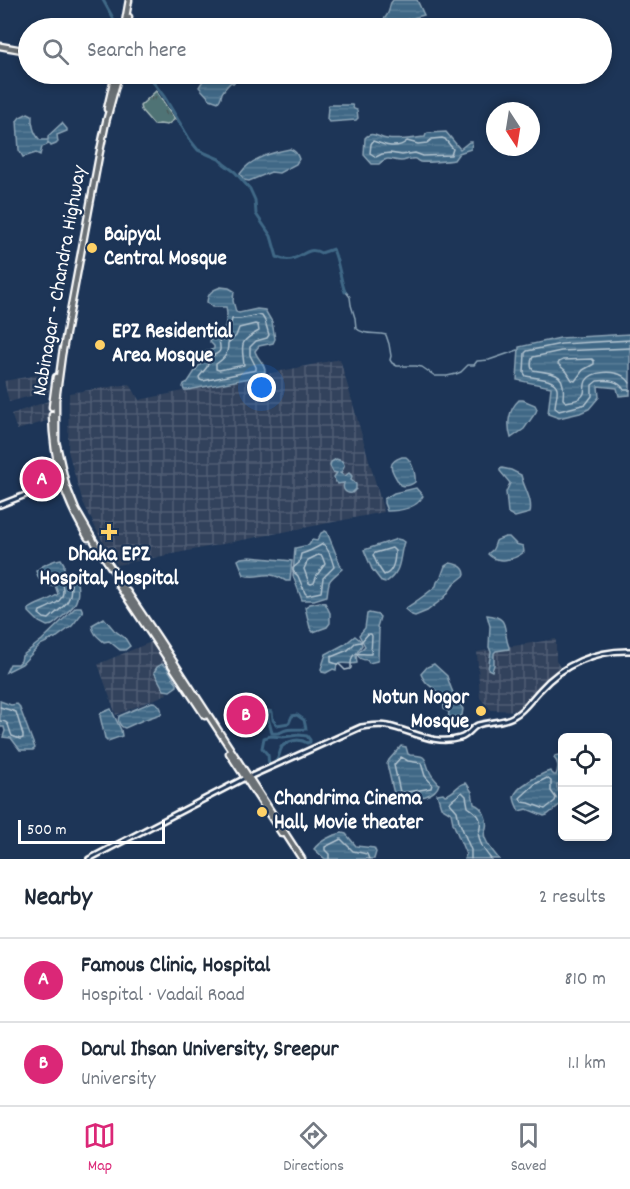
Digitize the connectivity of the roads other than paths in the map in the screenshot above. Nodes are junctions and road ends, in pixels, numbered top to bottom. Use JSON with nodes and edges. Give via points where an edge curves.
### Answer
{"nodes":[{"id":1,"x":130,"y":0,"type":"edge"},
{"id":2,"x":127,"y":18,"type":"edge"},
{"id":3,"x":0,"y":46,"type":"edge"},
{"id":4,"x":18,"y":49,"type":"edge"},
{"id":5,"x":114,"y":84,"type":"edge"},
{"id":6,"x":114,"y":84,"type":"edge"},
{"id":7,"x":61,"y":482,"type":"junction"},
{"id":8,"x":0,"y":505,"type":"edge"},
{"id":9,"x":630,"y":651,"type":"edge"},
{"id":10,"x":247,"y":778,"type":"junction"},
{"id":11,"x":89,"y":859,"type":"edge"},
{"id":12,"x":300,"y":859,"type":"edge"}],
"edges":[{"from":1,"to":2,"type":"highway"},
{"from":3,"to":4,"type":"highway"},
{"from":5,"to":7,"type":"highway","name":"Nabinagar - Chandra Highway","via":[[80,239],[53,393],[53,436]]},
{"from":6,"to":10,"type":"highway","name":"Nabinagar - Chandra Highway","via":[[62,355],[55,413],[58,452],[71,499],[98,548]]},
{"from":7,"to":8,"type":"street"},
{"from":7,"to":10,"type":"highway","name":"Nabinagar - Chandra Highway","via":[[94,548]]},
{"from":9,"to":10,"type":"street","via":[[615,651],[576,663],[553,676],[513,717],[478,725],[459,739],[441,741],[387,726],[361,727]]},
{"from":10,"to":11,"type":"street"},
{"from":10,"to":12,"type":"highway","name":"Nabinagar - Chandra Highway"}]}
